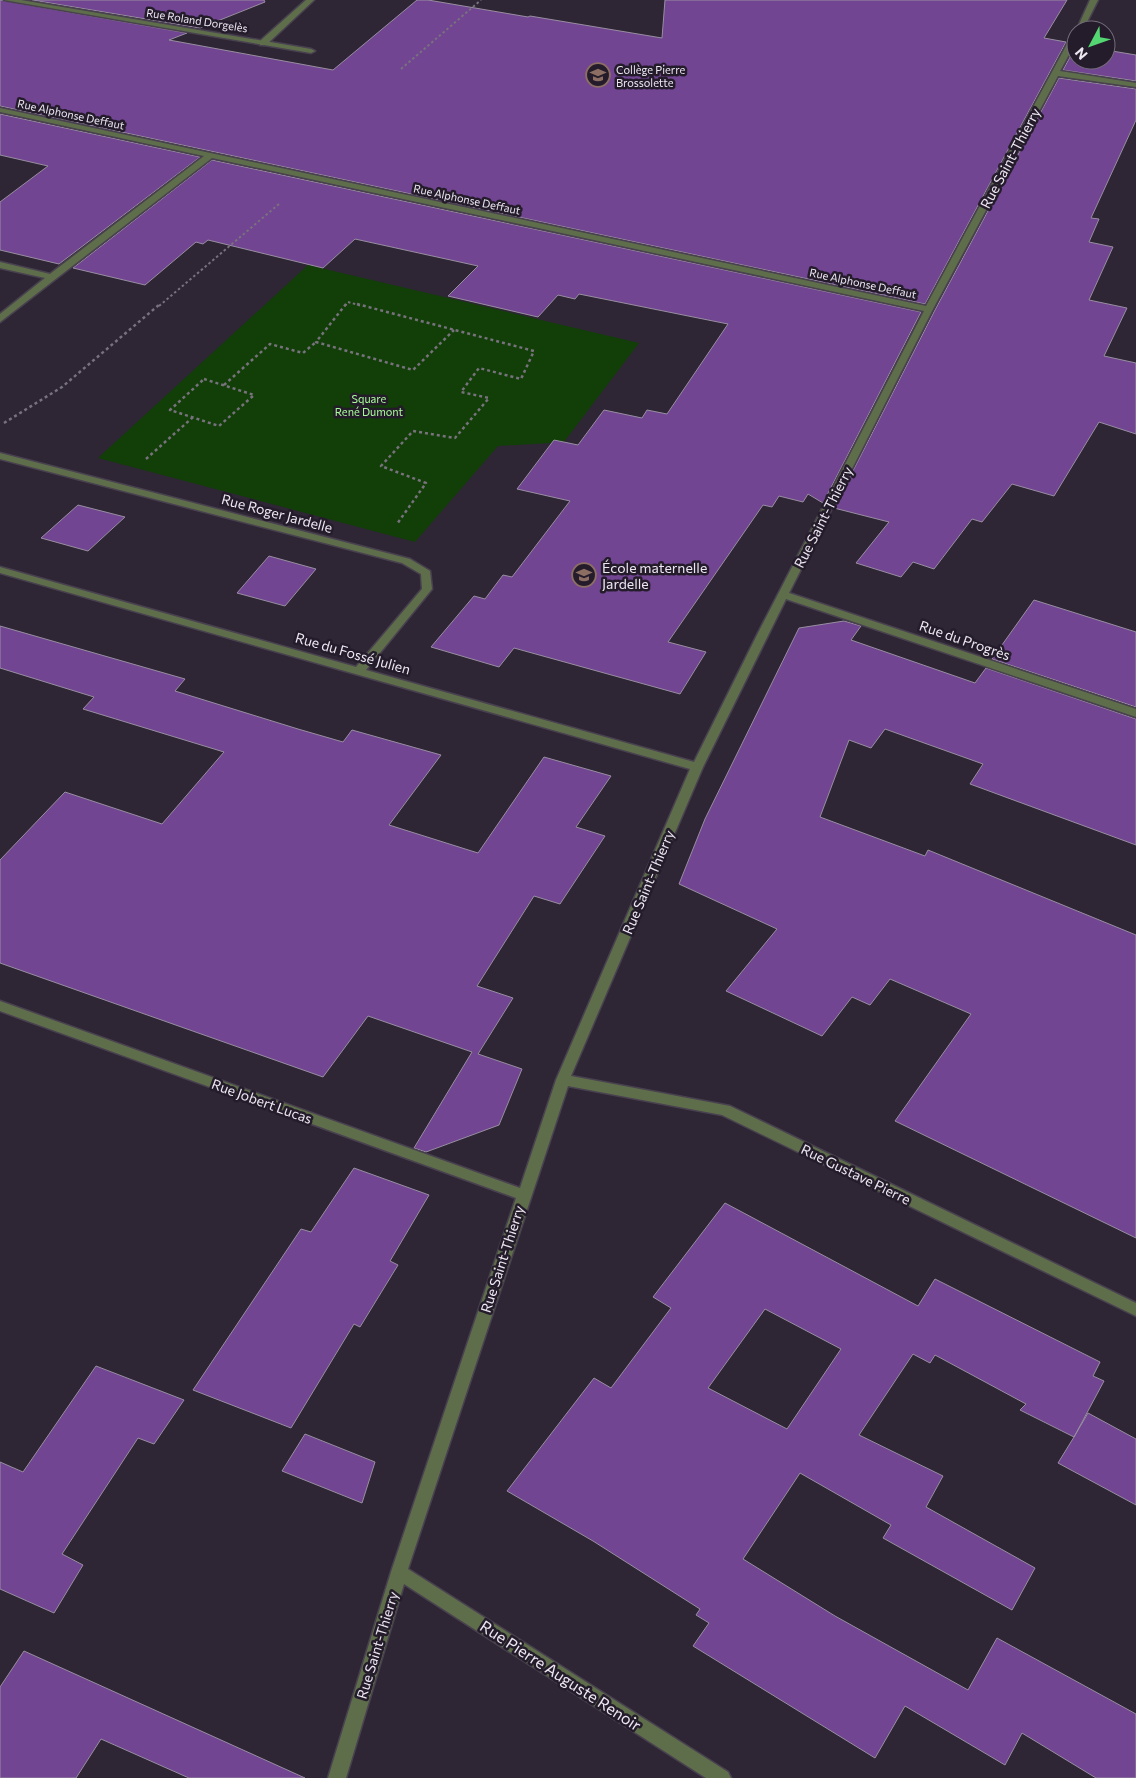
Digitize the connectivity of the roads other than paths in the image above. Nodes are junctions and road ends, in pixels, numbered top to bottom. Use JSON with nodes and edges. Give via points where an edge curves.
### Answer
{"nodes":[{"id":1,"x":8,"y":0,"type":"edge"},
{"id":2,"x":310,"y":0,"type":"edge"},
{"id":3,"x":1094,"y":0,"type":"edge"},
{"id":4,"x":1083,"y":20,"type":"edge"},
{"id":5,"x":263,"y":43,"type":"junction"},
{"id":6,"x":311,"y":51,"type":"dead end"},
{"id":7,"x":1066,"y":54,"type":"edge"},
{"id":8,"x":1056,"y":73,"type":"junction"},
{"id":9,"x":1136,"y":85,"type":"edge"},
{"id":10,"x":0,"y":110,"type":"edge"},
{"id":11,"x":210,"y":156,"type":"junction"},
{"id":12,"x":0,"y":264,"type":"edge"},
{"id":13,"x":52,"y":277,"type":"junction"},
{"id":14,"x":929,"y":309,"type":"junction"},
{"id":15,"x":0,"y":319,"type":"edge"},
{"id":16,"x":0,"y":456,"type":"edge"},
{"id":17,"x":0,"y":570,"type":"edge"},
{"id":18,"x":784,"y":596,"type":"junction"},
{"id":19,"x":359,"y":671,"type":"junction"},
{"id":20,"x":1136,"y":714,"type":"edge"},
{"id":21,"x":697,"y":766,"type":"junction"},
{"id":22,"x":0,"y":1006,"type":"edge"},
{"id":23,"x":563,"y":1080,"type":"junction"},
{"id":24,"x":523,"y":1195,"type":"junction"},
{"id":25,"x":1136,"y":1310,"type":"edge"},
{"id":26,"x":399,"y":1572,"type":"junction"},
{"id":27,"x":337,"y":1778,"type":"edge"},
{"id":28,"x":722,"y":1778,"type":"edge"}],
"edges":[{"from":1,"to":5,"type":"street","name":"Rue Roland Dorgelès"},
{"from":2,"to":5,"type":"street","name":"Rue Roland Dorgelès"},
{"from":3,"to":4,"type":"street"},
{"from":5,"to":6,"type":"street","name":"Rue Roland Dorgelès"},
{"from":7,"to":8,"type":"street","name":"Rue Saint-Thierry"},
{"from":8,"to":9,"type":"street"},
{"from":8,"to":14,"type":"street","name":"Rue Saint-Thierry"},
{"from":10,"to":11,"type":"street","name":"Rue Alphonse Deffaut"},
{"from":11,"to":13,"type":"street"},
{"from":11,"to":14,"type":"street","name":"Rue Alphonse Deffaut"},
{"from":12,"to":13,"type":"street"},
{"from":13,"to":15,"type":"street"},
{"from":14,"to":18,"type":"street","name":"Rue Saint-Thierry"},
{"from":16,"to":19,"type":"street","name":"Rue Roger Jardelle","via":[[406,561],[426,573],[427,589]]},
{"from":17,"to":19,"type":"street","name":"Rue du Fossé Julien"},
{"from":18,"to":20,"type":"street","name":"Rue du Progrès"},
{"from":18,"to":21,"type":"street","name":"Rue Saint-Thierry"},
{"from":19,"to":21,"type":"street","name":"Rue du Fossé Julien"},
{"from":21,"to":23,"type":"street","name":"Rue Saint-Thierry"},
{"from":22,"to":24,"type":"street","name":"Rue Jobert Lucas"},
{"from":23,"to":24,"type":"street","name":"Rue Saint-Thierry"},
{"from":23,"to":25,"type":"street","name":"Rue Gustave Pierre","via":[[726,1110]]},
{"from":24,"to":26,"type":"street","name":"Rue Saint-Thierry"},
{"from":26,"to":27,"type":"street","name":"Rue Saint-Thierry"},
{"from":26,"to":28,"type":"street","name":"Rue Pierre Auguste Renoir"}]}
